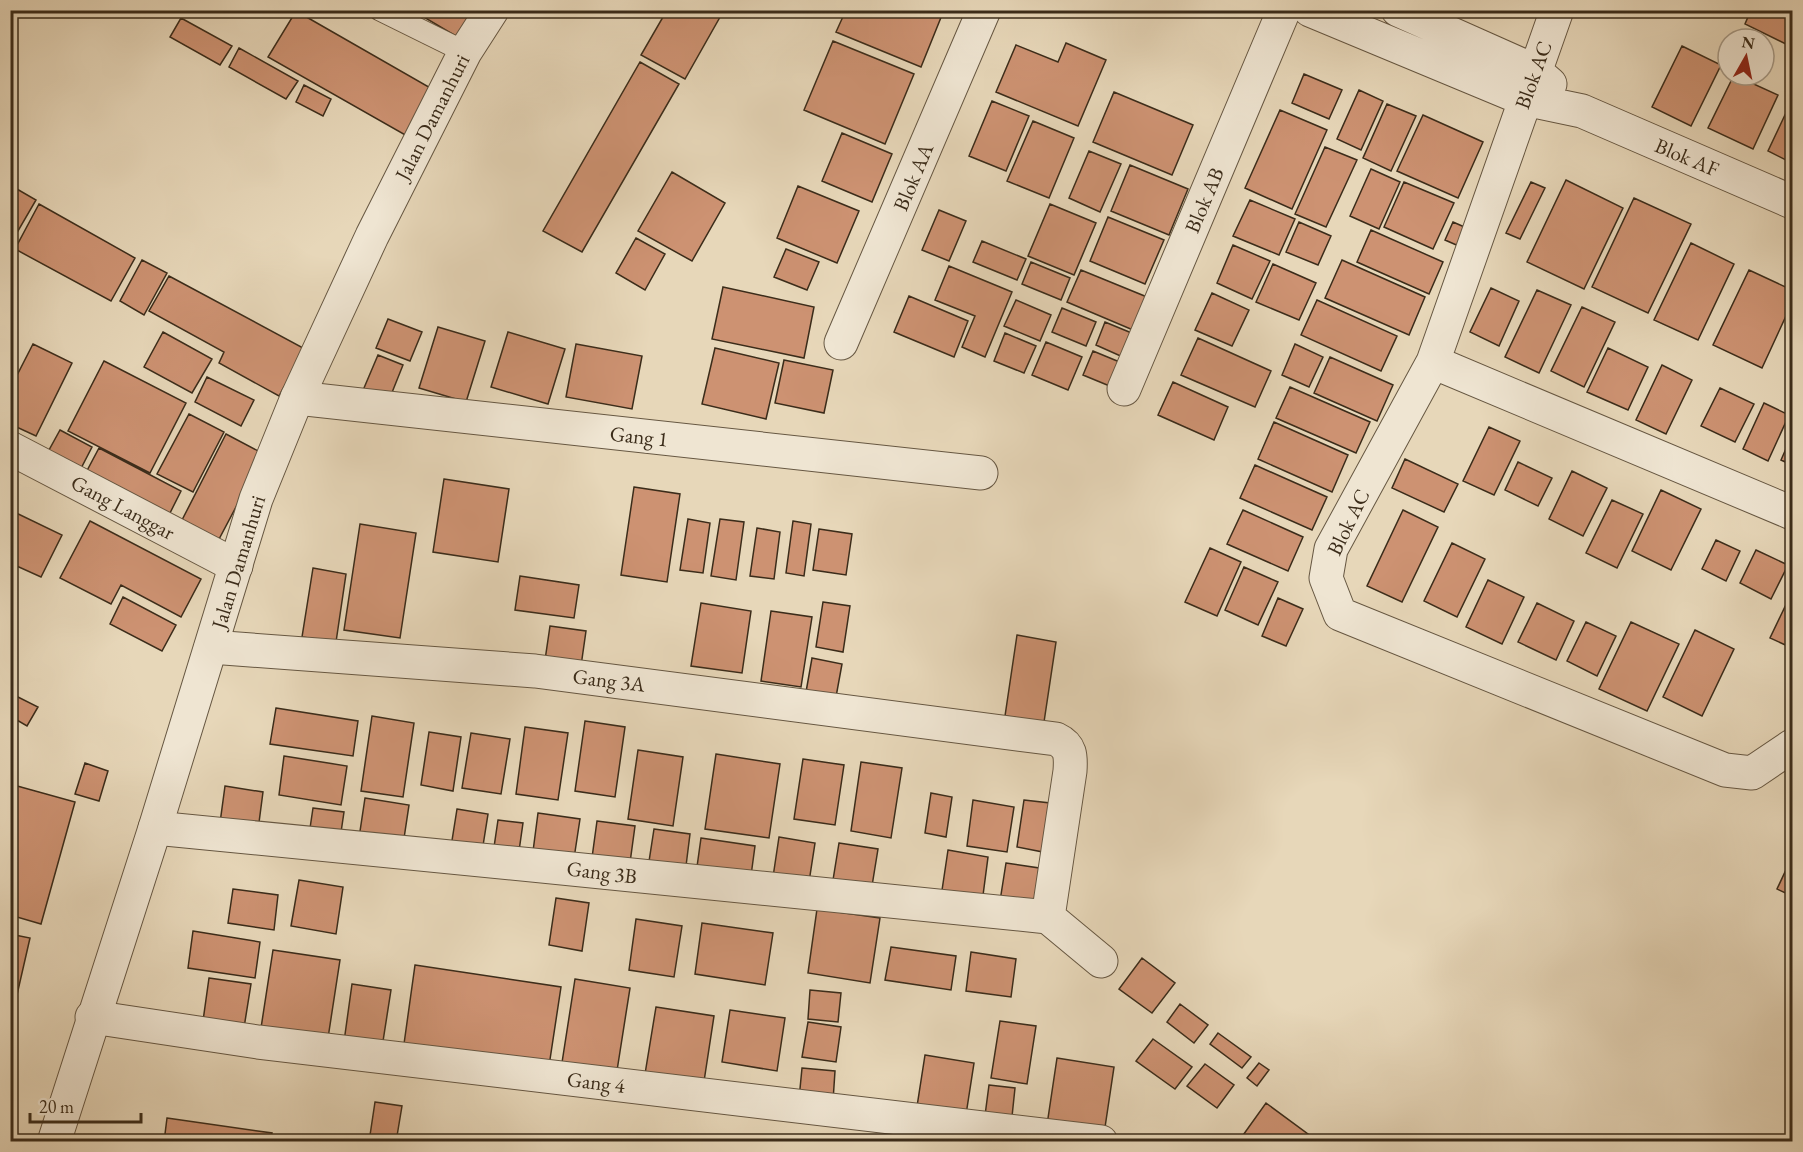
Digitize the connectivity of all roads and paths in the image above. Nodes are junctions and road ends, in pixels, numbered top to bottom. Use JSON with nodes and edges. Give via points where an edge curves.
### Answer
{"nodes":[{"id":1,"x":380,"y":10,"type":"edge"},
{"id":2,"x":492,"y":10,"type":"edge"},
{"id":3,"x":984,"y":10,"type":"edge"},
{"id":4,"x":1284,"y":10,"type":"edge"},
{"id":5,"x":1311,"y":10,"type":"edge"},
{"id":6,"x":1398,"y":10,"type":"edge"},
{"id":7,"x":1557,"y":10,"type":"edge"},
{"id":8,"x":465,"y":52,"type":"junction"},
{"id":9,"x":1529,"y":85,"type":"junction"},
{"id":10,"x":1792,"y":202,"type":"edge"},
{"id":11,"x":841,"y":343,"type":"dead end"},
{"id":12,"x":1433,"y":362,"type":"junction"},
{"id":13,"x":1124,"y":389,"type":"dead end"},
{"id":14,"x":297,"y":398,"type":"junction"},
{"id":15,"x":10,"y":447,"type":"edge"},
{"id":16,"x":981,"y":473,"type":"dead end"},
{"id":17,"x":1792,"y":513,"type":"edge"},
{"id":18,"x":236,"y":566,"type":"junction"},
{"id":19,"x":211,"y":648,"type":"junction"},
{"id":20,"x":1792,"y":746,"type":"edge"},
{"id":21,"x":155,"y":828,"type":"junction"},
{"id":22,"x":1048,"y":917,"type":"junction"},
{"id":23,"x":1101,"y":961,"type":"dead end"},
{"id":24,"x":92,"y":1017,"type":"junction"},
{"id":25,"x":54,"y":1142,"type":"edge"},
{"id":26,"x":1101,"y":1142,"type":"edge"}],
"edges":[{"from":1,"to":8,"type":"lane"},
{"from":2,"to":8,"type":"street","name":"Jalan Damanhuri"},
{"from":3,"to":11,"type":"street","name":"Blok AA"},
{"from":4,"to":13,"type":"street","name":"Blok AB"},
{"from":5,"to":9,"type":"street"},
{"from":6,"to":9,"type":"street"},
{"from":7,"to":9,"type":"street","name":"Blok AC"},
{"from":8,"to":14,"type":"street","name":"Jalan Damanhuri","via":[[372,236]]},
{"from":9,"to":10,"type":"street","name":"Blok AF"},
{"from":9,"to":12,"type":"street","name":"Blok AC"},
{"from":12,"to":17,"type":"street"},
{"from":12,"to":20,"type":"street","name":"Blok AC","via":[[1331,549],[1326,578],[1341,614],[1725,770],[1752,773]]},
{"from":14,"to":16,"type":"street","name":"Gang 1"},
{"from":14,"to":18,"type":"street","name":"Jalan Damanhuri","via":[[256,499]]},
{"from":15,"to":18,"type":"street","name":"Gang Langgar"},
{"from":18,"to":19,"type":"street","name":"Jalan Damanhuri"},
{"from":19,"to":21,"type":"street","name":"Jalan Damanhuri"},
{"from":19,"to":22,"type":"street","name":"Gang 3A","via":[[535,671],[1056,739],[1064,743],[1071,756]]},
{"from":21,"to":22,"type":"street","name":"Gang 3B"},
{"from":21,"to":24,"type":"street","name":"Jalan Damanhuri"},
{"from":22,"to":23,"type":"street"},
{"from":24,"to":25,"type":"street","name":"Jalan Damanhuri"},
{"from":24,"to":26,"type":"street","name":"Gang 4","via":[[258,1042]]}]}
